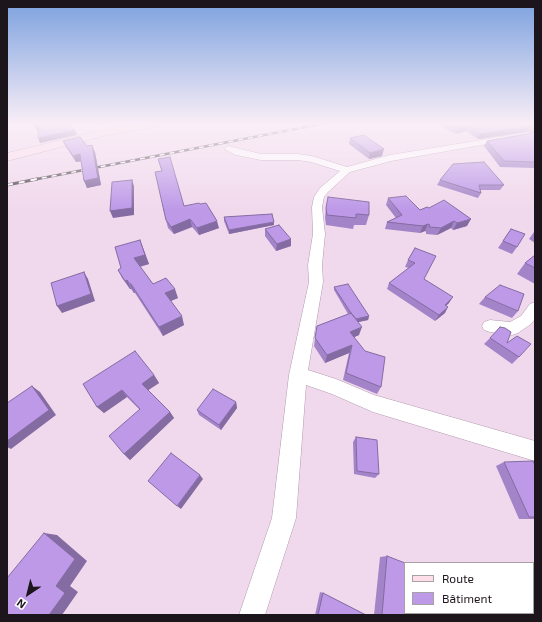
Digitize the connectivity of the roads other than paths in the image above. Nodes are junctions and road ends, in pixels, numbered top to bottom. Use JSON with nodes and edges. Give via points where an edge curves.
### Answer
{"nodes":[{"id":1,"x":27,"y":152,"type":"edge"},
{"id":2,"x":237,"y":152,"type":"edge"},
{"id":3,"x":425,"y":152,"type":"edge"},
{"id":4,"x":7,"y":157,"type":"edge"},
{"id":5,"x":347,"y":170,"type":"junction"},
{"id":6,"x":535,"y":308,"type":"edge"},
{"id":7,"x":490,"y":326,"type":"dead end"},
{"id":8,"x":298,"y":375,"type":"junction"},
{"id":9,"x":535,"y":451,"type":"edge"},
{"id":10,"x":252,"y":615,"type":"edge"}],
"edges":[{"from":1,"to":4,"type":"street"},
{"from":2,"to":5,"type":"street","via":[[261,158],[312,159]]},
{"from":3,"to":5,"type":"street","via":[[390,158]]},
{"from":5,"to":8,"type":"street","via":[[319,197],[316,282]]},
{"from":6,"to":7,"type":"street","via":[[526,320],[512,329]]},
{"from":8,"to":9,"type":"street","via":[[336,387],[373,403]]},
{"from":8,"to":10,"type":"street","via":[[284,518]]}]}
